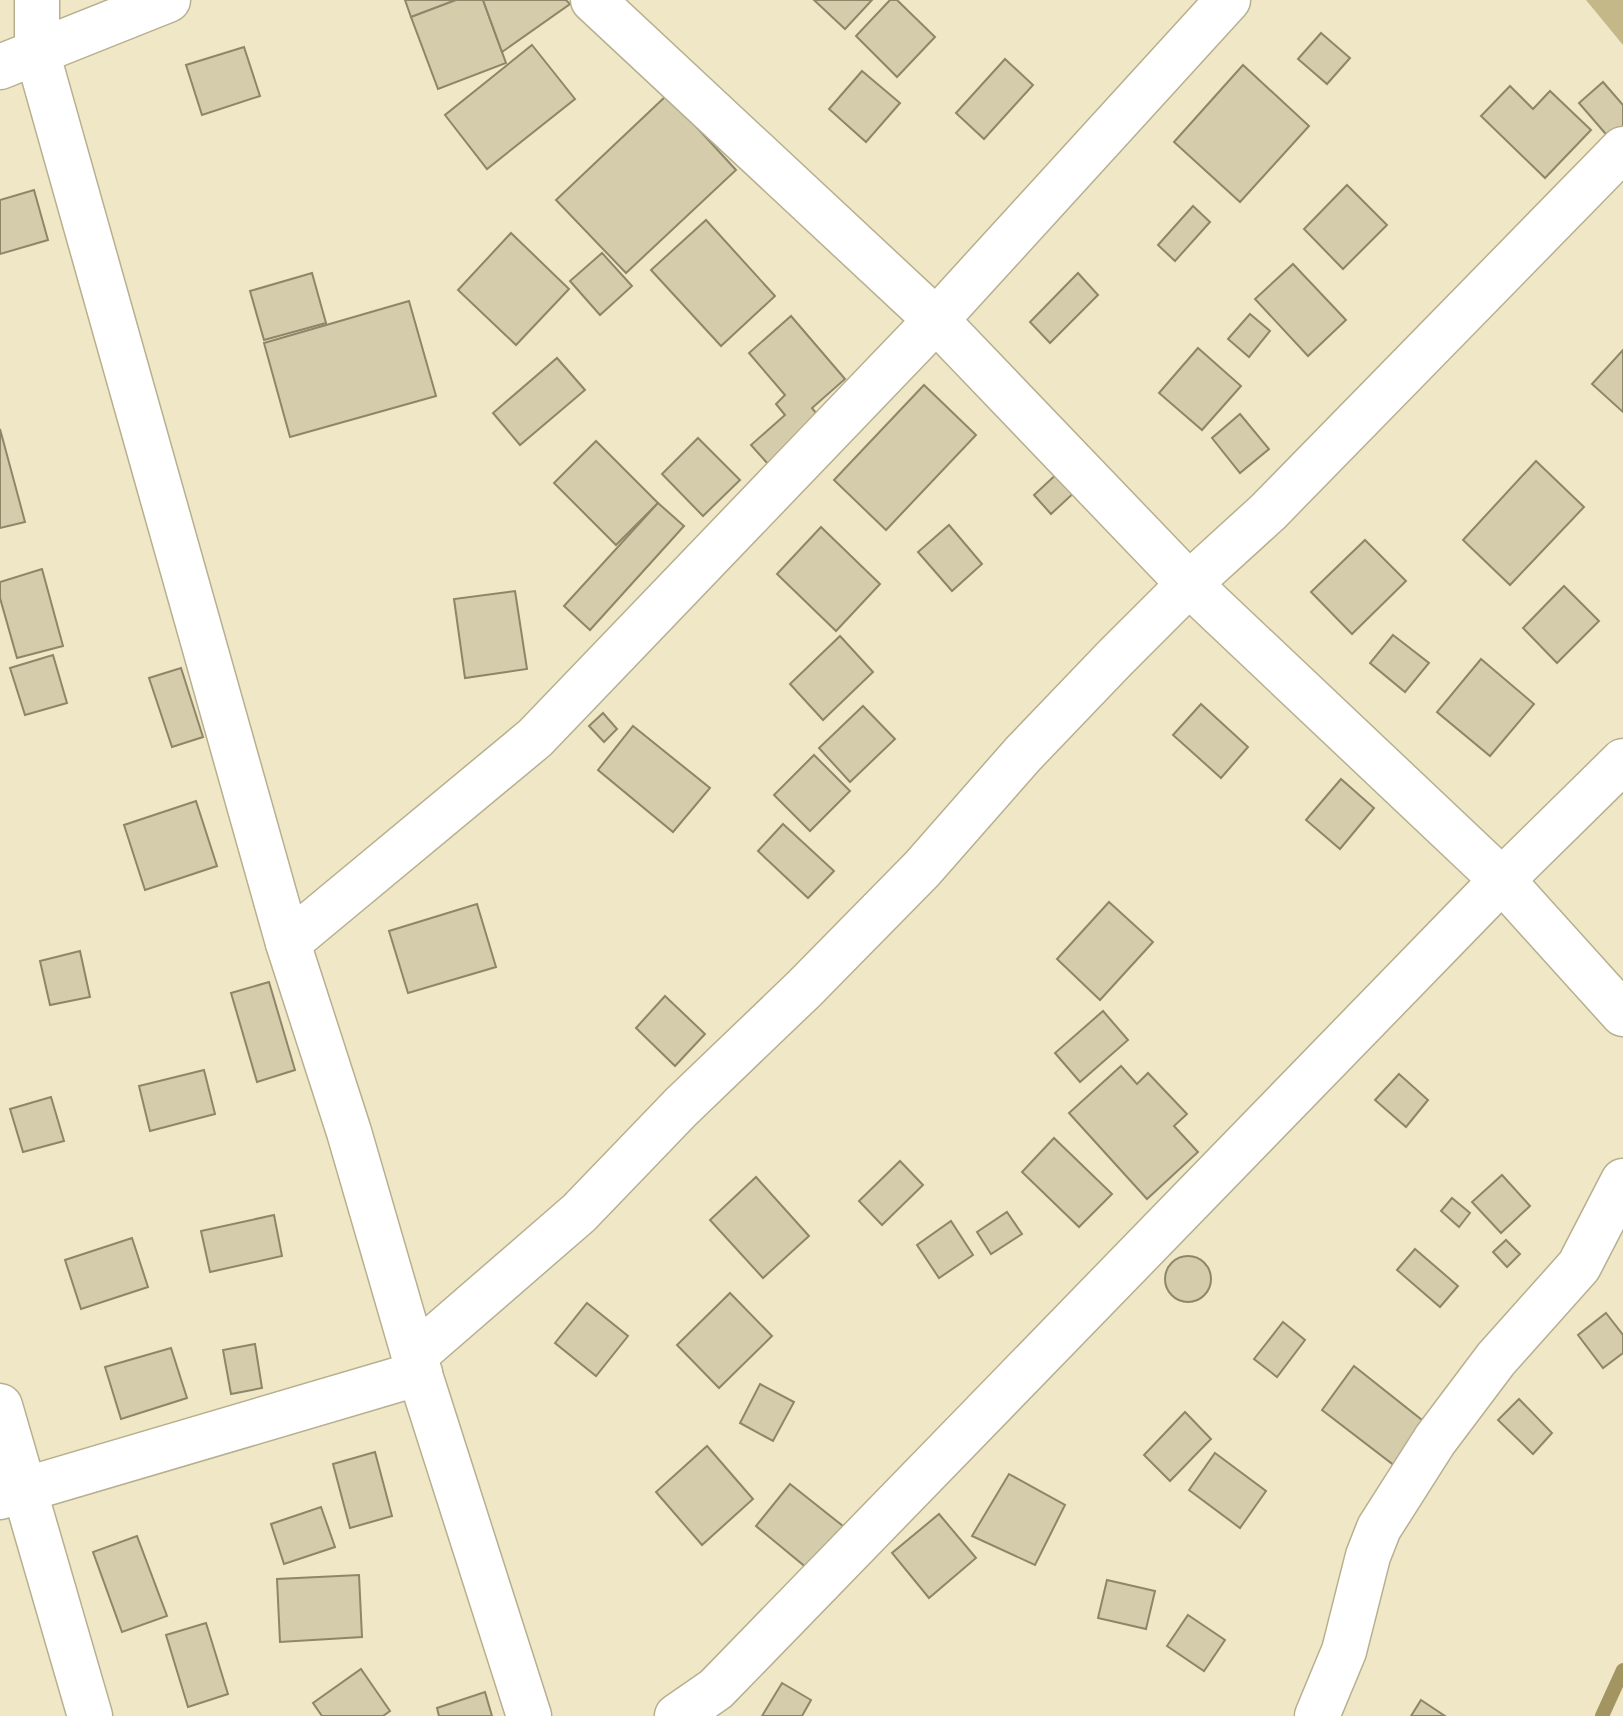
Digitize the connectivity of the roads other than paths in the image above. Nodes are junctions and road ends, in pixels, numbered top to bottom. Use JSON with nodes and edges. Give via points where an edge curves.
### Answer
{"nodes":[{"id":1,"x":37,"y":0,"type":"edge"},
{"id":2,"x":168,"y":0,"type":"edge"},
{"id":3,"x":593,"y":0,"type":"edge"},
{"id":4,"x":1228,"y":0,"type":"edge"},
{"id":5,"x":18,"y":59,"type":"edge"},
{"id":6,"x":1623,"y":149,"type":"edge"},
{"id":7,"x":936,"y":320,"type":"junction"},
{"id":8,"x":1189,"y":584,"type":"junction"},
{"id":9,"x":1623,"y":761,"type":"edge"},
{"id":10,"x":1502,"y":880,"type":"junction"},
{"id":11,"x":288,"y":943,"type":"junction"},
{"id":12,"x":1623,"y":1014,"type":"edge"},
{"id":13,"x":1623,"y":1181,"type":"edge"},
{"id":14,"x":417,"y":1364,"type":"junction"},
{"id":15,"x":0,"y":1406,"type":"edge"},
{"id":16,"x":13,"y":1494,"type":"edge"},
{"id":17,"x":712,"y":1703,"type":"edge"},
{"id":18,"x":90,"y":1716,"type":"edge"},
{"id":19,"x":529,"y":1716,"type":"edge"},
{"id":20,"x":677,"y":1716,"type":"edge"},
{"id":21,"x":1317,"y":1716,"type":"edge"}],
"edges":[{"from":1,"to":5,"type":"street"},
{"from":2,"to":5,"type":"street"},
{"from":3,"to":7,"type":"street"},
{"from":4,"to":7,"type":"street"},
{"from":5,"to":11,"type":"street"},
{"from":6,"to":8,"type":"street","via":[[1268,512]]},
{"from":7,"to":8,"type":"street"},
{"from":7,"to":11,"type":"street","via":[[535,738]]},
{"from":8,"to":10,"type":"street"},
{"from":8,"to":14,"type":"street","via":[[804,989],[579,1213]]},
{"from":9,"to":10,"type":"street"},
{"from":10,"to":12,"type":"street"},
{"from":10,"to":17,"type":"street"},
{"from":11,"to":14,"type":"street"},
{"from":13,"to":21,"type":"street","via":[[1579,1266],[1496,1359],[1435,1440],[1379,1528],[1344,1651]]},
{"from":14,"to":16,"type":"street"},
{"from":14,"to":19,"type":"street"},
{"from":15,"to":16,"type":"street"},
{"from":16,"to":18,"type":"street"},
{"from":17,"to":20,"type":"street"}]}
